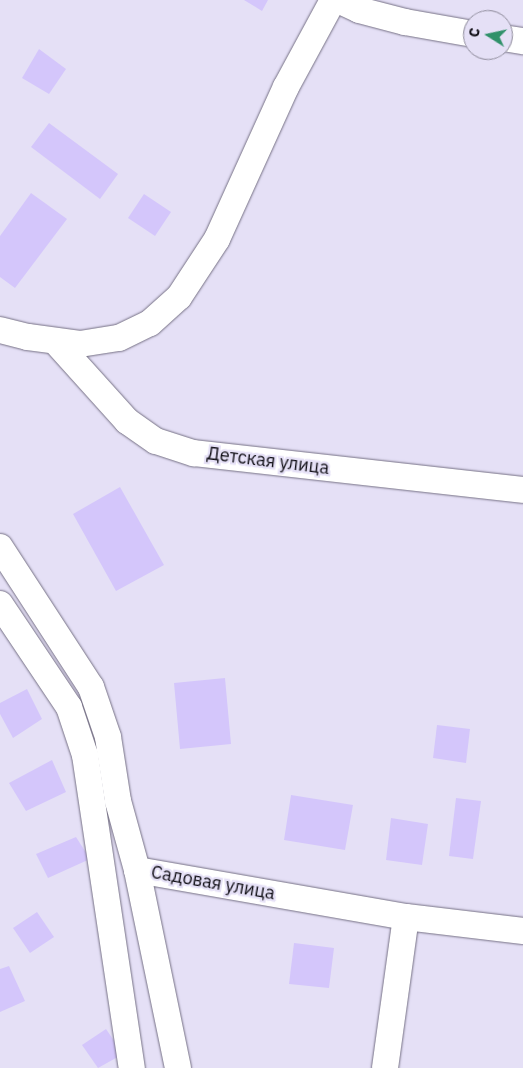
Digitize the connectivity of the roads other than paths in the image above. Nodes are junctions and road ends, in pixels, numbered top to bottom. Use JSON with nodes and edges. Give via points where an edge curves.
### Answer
{"nodes":[{"id":1,"x":334,"y":0,"type":"edge"},
{"id":2,"x":338,"y":0,"type":"edge"},
{"id":3,"x":463,"y":32,"type":"edge"},
{"id":4,"x":0,"y":330,"type":"edge"},
{"id":5,"x":55,"y":341,"type":"junction"},
{"id":6,"x":523,"y":490,"type":"edge"},
{"id":7,"x":0,"y":547,"type":"edge"},
{"id":8,"x":0,"y":604,"type":"edge"},
{"id":9,"x":137,"y":870,"type":"junction"},
{"id":10,"x":406,"y":917,"type":"junction"},
{"id":11,"x":523,"y":931,"type":"edge"},
{"id":12,"x":132,"y":1068,"type":"edge"},
{"id":13,"x":178,"y":1068,"type":"edge"},
{"id":14,"x":385,"y":1068,"type":"edge"}],
"edges":[{"from":1,"to":5,"type":"street","via":[[286,87],[217,239],[179,297],[150,323],[119,338],[80,344]]},
{"from":2,"to":3,"type":"street","via":[[359,10],[405,22]]},
{"from":4,"to":5,"type":"street"},
{"from":5,"to":6,"type":"street","name":"Детская улица","via":[[127,421],[166,444],[194,453]]},
{"from":7,"to":9,"type":"street","name":"Садовая улица","via":[[91,687],[108,737],[118,801]]},
{"from":8,"to":12,"type":"street","via":[[69,707],[85,755]]},
{"from":9,"to":10,"type":"street","name":"Садовая улица"},
{"from":9,"to":13,"type":"street"},
{"from":10,"to":11,"type":"street","name":"Садовая улица"},
{"from":10,"to":14,"type":"street"}]}
